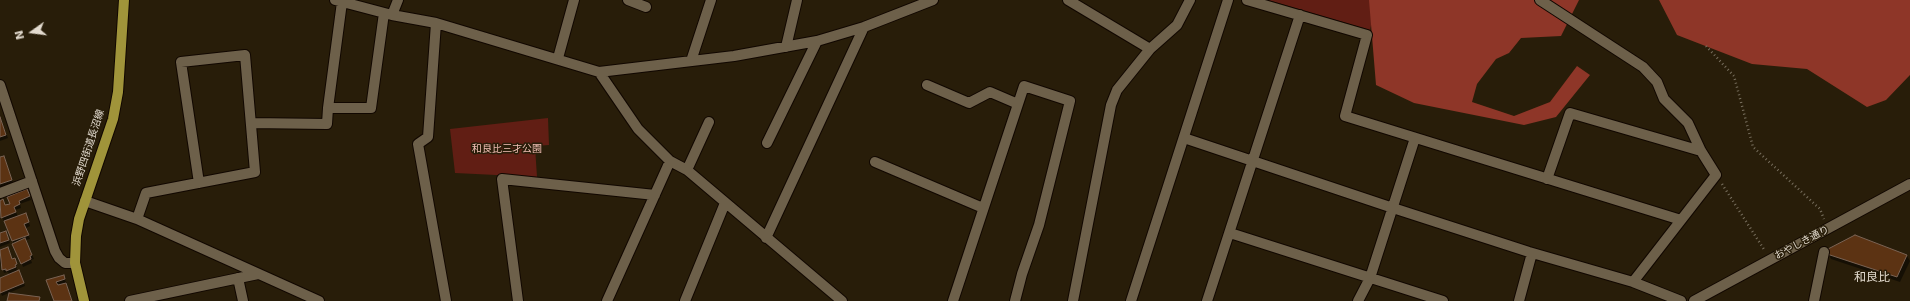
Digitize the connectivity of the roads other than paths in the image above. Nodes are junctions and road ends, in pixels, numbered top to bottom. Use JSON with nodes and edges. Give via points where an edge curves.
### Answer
{"nodes":[{"id":1,"x":124,"y":0,"type":"edge"},
{"id":2,"x":398,"y":0,"type":"edge"},
{"id":3,"x":574,"y":0,"type":"edge"},
{"id":4,"x":628,"y":0,"type":"edge"},
{"id":5,"x":711,"y":0,"type":"edge"},
{"id":6,"x":797,"y":0,"type":"edge"},
{"id":7,"x":930,"y":0,"type":"edge"},
{"id":8,"x":1068,"y":0,"type":"edge"},
{"id":9,"x":1190,"y":0,"type":"edge"},
{"id":10,"x":1228,"y":0,"type":"edge"},
{"id":11,"x":1247,"y":0,"type":"edge"},
{"id":12,"x":1540,"y":0,"type":"edge"},
{"id":13,"x":338,"y":1,"type":"edge"},
{"id":14,"x":646,"y":7,"type":"dead end"},
{"id":15,"x":388,"y":14,"type":"junction"},
{"id":16,"x":1300,"y":16,"type":"junction"},
{"id":17,"x":436,"y":24,"type":"junction"},
{"id":18,"x":864,"y":27,"type":"junction"},
{"id":19,"x":817,"y":41,"type":"junction"},
{"id":20,"x":786,"y":47,"type":"junction"},
{"id":21,"x":1150,"y":50,"type":"junction"},
{"id":22,"x":558,"y":58,"type":"junction"},
{"id":23,"x":692,"y":61,"type":"junction"},
{"id":24,"x":599,"y":72,"type":"junction"},
{"id":25,"x":927,"y":85,"type":"dead end"},
{"id":26,"x":1,"y":90,"type":"edge"},
{"id":27,"x":1018,"y":104,"type":"junction"},
{"id":28,"x":328,"y":108,"type":"junction"},
{"id":29,"x":708,"y":122,"type":"dead end"},
{"id":30,"x":250,"y":123,"type":"junction"},
{"id":31,"x":1184,"y":138,"type":"junction"},
{"id":32,"x":1415,"y":138,"type":"junction"},
{"id":33,"x":767,"y":143,"type":"dead end"},
{"id":34,"x":1701,"y":151,"type":"junction"},
{"id":35,"x":670,"y":161,"type":"junction"},
{"id":36,"x":1253,"y":161,"type":"junction"},
{"id":37,"x":875,"y":162,"type":"dead end"},
{"id":38,"x":687,"y":170,"type":"junction"},
{"id":39,"x":1547,"y":179,"type":"junction"},
{"id":40,"x":32,"y":181,"type":"junction"},
{"id":41,"x":199,"y":183,"type":"junction"},
{"id":42,"x":1910,"y":184,"type":"edge"},
{"id":43,"x":0,"y":193,"type":"edge"},
{"id":44,"x":655,"y":195,"type":"junction"},
{"id":45,"x":85,"y":201,"type":"junction"},
{"id":46,"x":725,"y":203,"type":"junction"},
{"id":47,"x":983,"y":208,"type":"junction"},
{"id":48,"x":1393,"y":208,"type":"junction"},
{"id":49,"x":137,"y":219,"type":"junction"},
{"id":50,"x":1681,"y":220,"type":"junction"},
{"id":51,"x":1230,"y":233,"type":"junction"},
{"id":52,"x":766,"y":238,"type":"junction"},
{"id":53,"x":1824,"y":252,"type":"dead end"},
{"id":54,"x":1532,"y":253,"type":"junction"},
{"id":55,"x":75,"y":263,"type":"junction"},
{"id":56,"x":258,"y":274,"type":"junction"},
{"id":57,"x":238,"y":278,"type":"junction"},
{"id":58,"x":1370,"y":278,"type":"junction"},
{"id":59,"x":1633,"y":282,"type":"junction"},
{"id":60,"x":1705,"y":298,"type":"edge"},
{"id":61,"x":84,"y":301,"type":"edge"},
{"id":62,"x":130,"y":301,"type":"edge"},
{"id":63,"x":243,"y":301,"type":"edge"},
{"id":64,"x":319,"y":301,"type":"edge"},
{"id":65,"x":446,"y":301,"type":"edge"},
{"id":66,"x":518,"y":301,"type":"edge"},
{"id":67,"x":607,"y":301,"type":"edge"},
{"id":68,"x":685,"y":301,"type":"edge"},
{"id":69,"x":842,"y":301,"type":"edge"},
{"id":70,"x":953,"y":301,"type":"edge"},
{"id":71,"x":1015,"y":301,"type":"edge"},
{"id":72,"x":1073,"y":301,"type":"edge"},
{"id":73,"x":1131,"y":301,"type":"edge"},
{"id":74,"x":1207,"y":301,"type":"edge"},
{"id":75,"x":1358,"y":301,"type":"edge"},
{"id":76,"x":1443,"y":301,"type":"edge"},
{"id":77,"x":1519,"y":301,"type":"edge"},
{"id":78,"x":1681,"y":301,"type":"edge"},
{"id":79,"x":1694,"y":301,"type":"edge"},
{"id":80,"x":1814,"y":301,"type":"edge"}],
"edges":[{"from":1,"to":45,"type":"main road","name":"浜野四街道長沼線","via":[[118,92],[113,120]]},
{"from":2,"to":15,"type":"street"},
{"from":3,"to":22,"type":"street"},
{"from":4,"to":14,"type":"street"},
{"from":5,"to":23,"type":"street"},
{"from":6,"to":20,"type":"street"},
{"from":7,"to":18,"type":"street"},
{"from":8,"to":21,"type":"street"},
{"from":9,"to":21,"type":"street","via":[[1177,25]]},
{"from":10,"to":31,"type":"street"},
{"from":11,"to":16,"type":"street"},
{"from":12,"to":34,"type":"street","via":[[1643,67],[1657,82],[1664,99],[1688,123]]},
{"from":13,"to":15,"type":"street"},
{"from":13,"to":28,"type":"street"},
{"from":15,"to":17,"type":"street"},
{"from":15,"to":28,"type":"street","via":[[371,108]]},
{"from":16,"to":32,"type":"street","via":[[1367,35],[1345,116]]},
{"from":16,"to":36,"type":"street"},
{"from":17,"to":22,"type":"street"},
{"from":17,"to":65,"type":"street","via":[[428,137],[418,144]]},
{"from":18,"to":19,"type":"street"},
{"from":18,"to":52,"type":"street"},
{"from":19,"to":20,"type":"street"},
{"from":19,"to":33,"type":"street"},
{"from":20,"to":23,"type":"street"},
{"from":21,"to":72,"type":"street","via":[[1117,90],[1110,106]]},
{"from":22,"to":24,"type":"street"},
{"from":23,"to":24,"type":"street"},
{"from":24,"to":35,"type":"street","via":[[638,129]]},
{"from":25,"to":27,"type":"street","via":[[970,103],[990,92]]},
{"from":26,"to":40,"type":"street"},
{"from":27,"to":47,"type":"street"},
{"from":27,"to":71,"type":"street","via":[[1024,86],[1070,101],[1039,226]]},
{"from":28,"to":30,"type":"street","via":[[327,124]]},
{"from":29,"to":38,"type":"street"},
{"from":30,"to":41,"type":"street","via":[[255,172]]},
{"from":30,"to":41,"type":"street","via":[[244,55],[181,62]]},
{"from":31,"to":36,"type":"street"},
{"from":31,"to":73,"type":"street"},
{"from":32,"to":39,"type":"street"},
{"from":32,"to":48,"type":"street"},
{"from":34,"to":39,"type":"street","via":[[1570,113]]},
{"from":34,"to":50,"type":"street","via":[[1716,175]]},
{"from":35,"to":38,"type":"street"},
{"from":35,"to":44,"type":"street"},
{"from":36,"to":48,"type":"street"},
{"from":36,"to":51,"type":"street"},
{"from":37,"to":47,"type":"street"},
{"from":38,"to":46,"type":"street"},
{"from":39,"to":50,"type":"street"},
{"from":40,"to":43,"type":"street"},
{"from":40,"to":55,"type":"street","via":[[55,251],[65,263]]},
{"from":41,"to":49,"type":"street","via":[[146,193]]},
{"from":42,"to":60,"type":"street","name":"おやしき通り"},
{"from":44,"to":66,"type":"street","via":[[502,180]]},
{"from":44,"to":67,"type":"street"},
{"from":45,"to":49,"type":"street"},
{"from":45,"to":55,"type":"main road","name":"浜野四街道長沼線","via":[[78,219]]},
{"from":46,"to":52,"type":"street"},
{"from":46,"to":68,"type":"street"},
{"from":47,"to":70,"type":"street"},
{"from":48,"to":54,"type":"street"},
{"from":48,"to":58,"type":"street"},
{"from":49,"to":56,"type":"street"},
{"from":50,"to":59,"type":"street"},
{"from":51,"to":58,"type":"street"},
{"from":51,"to":74,"type":"street"},
{"from":52,"to":69,"type":"street"},
{"from":53,"to":80,"type":"street"},
{"from":54,"to":59,"type":"street"},
{"from":54,"to":77,"type":"street"},
{"from":55,"to":61,"type":"main road","name":"浜野四街道長沼線"},
{"from":56,"to":57,"type":"street"},
{"from":56,"to":64,"type":"street"},
{"from":57,"to":62,"type":"street"},
{"from":57,"to":63,"type":"street"},
{"from":58,"to":75,"type":"street"},
{"from":58,"to":76,"type":"street"},
{"from":59,"to":78,"type":"street"},
{"from":60,"to":79,"type":"street","name":"おやしき通り"}]}
